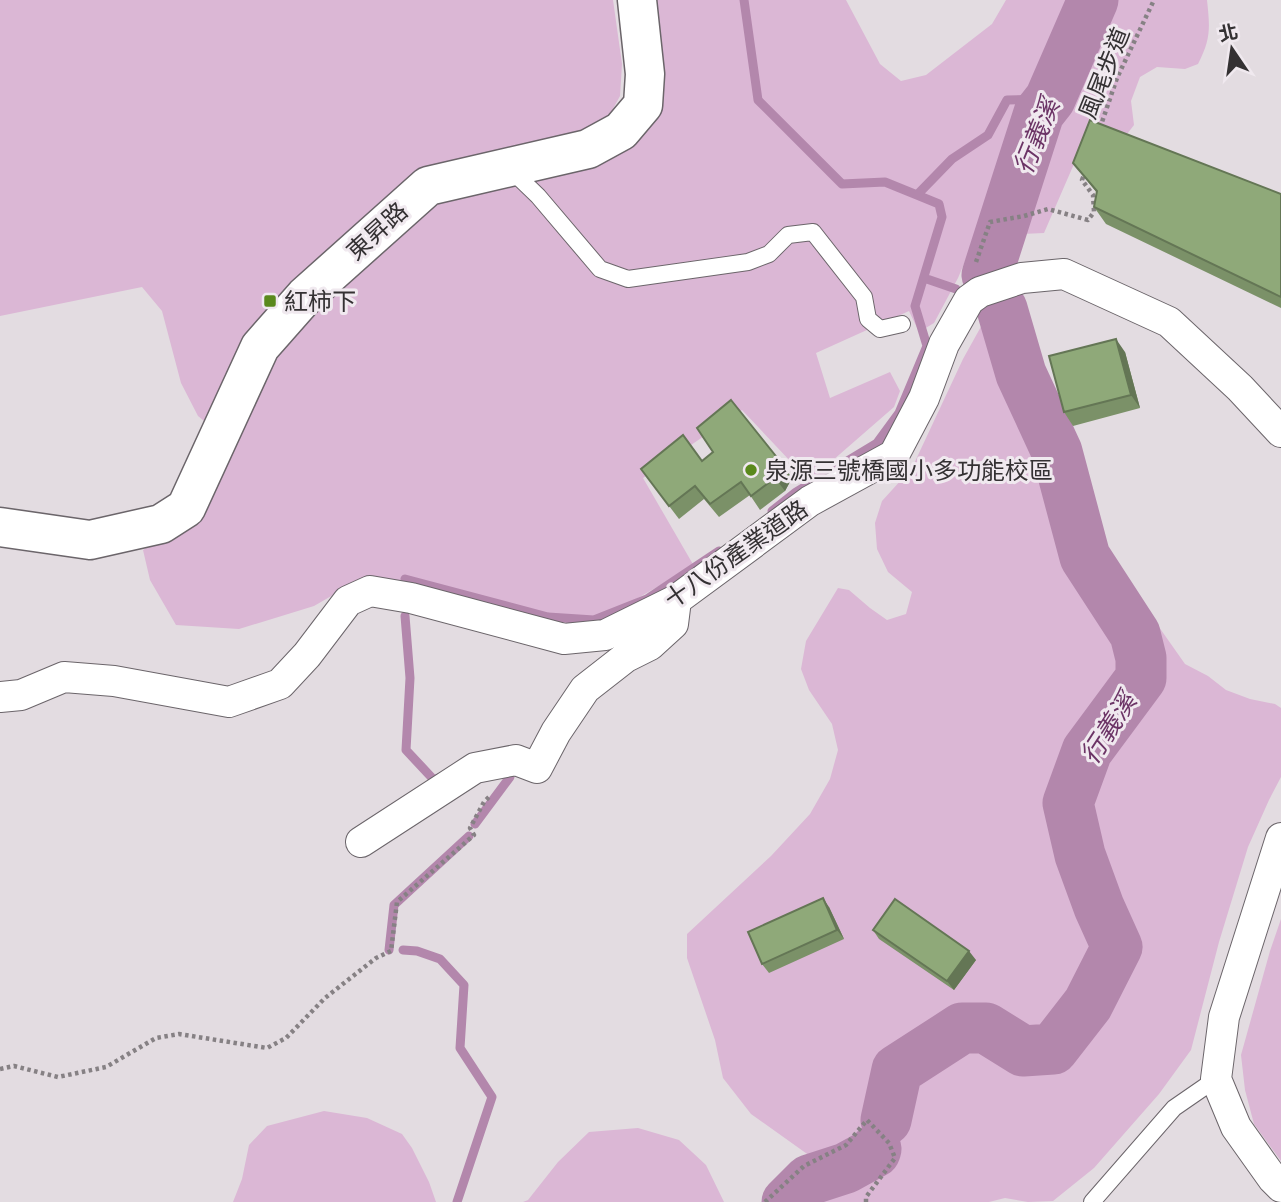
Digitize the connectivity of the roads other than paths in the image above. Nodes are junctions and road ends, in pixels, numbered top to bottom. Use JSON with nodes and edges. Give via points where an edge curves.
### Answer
{"nodes":[{"id":1,"x":637,"y":0,"type":"edge"},
{"id":2,"x":508,"y":167,"type":"junction"},
{"id":3,"x":902,"y":324,"type":"dead end"},
{"id":4,"x":1281,"y":432,"type":"edge"},
{"id":5,"x":0,"y":527,"type":"edge"},
{"id":6,"x":676,"y":600,"type":"junction"},
{"id":7,"x":0,"y":697,"type":"edge"},
{"id":8,"x":1281,"y":838,"type":"edge"},
{"id":9,"x":361,"y":842,"type":"dead end"},
{"id":10,"x":1216,"y":1079,"type":"junction"},
{"id":11,"x":1281,"y":1187,"type":"edge"},
{"id":12,"x":1092,"y":1202,"type":"edge"}],
"edges":[{"from":1,"to":2,"type":"street","name":"東昇路","via":[[645,74],[643,105],[621,131],[587,149]]},
{"from":2,"to":3,"type":"lane","via":[[600,269],[628,279],[748,262],[769,254],[788,235],[813,232],[864,297],[869,319],[880,329]]},
{"from":2,"to":5,"type":"street","name":"東昇路","via":[[428,186],[304,296],[260,347],[186,508],[161,524],[90,540]]},
{"from":4,"to":6,"type":"street","name":"十八份產業道路","via":[[1169,322],[1064,274],[1022,278],[969,300],[894,455],[810,501]]},
{"from":6,"to":7,"type":"street","name":"十八份產業道路","via":[[605,635],[564,639],[370,591],[348,601],[280,684],[229,702],[114,681],[64,677],[21,695]]},
{"from":6,"to":9,"type":"street","via":[[673,624],[585,689],[537,768],[516,760],[475,768]]},
{"from":8,"to":10,"type":"street","via":[[1224,1017]]},
{"from":10,"to":11,"type":"street","via":[[1236,1127]]},
{"from":10,"to":12,"type":"lane","via":[[1174,1108]]}]}
